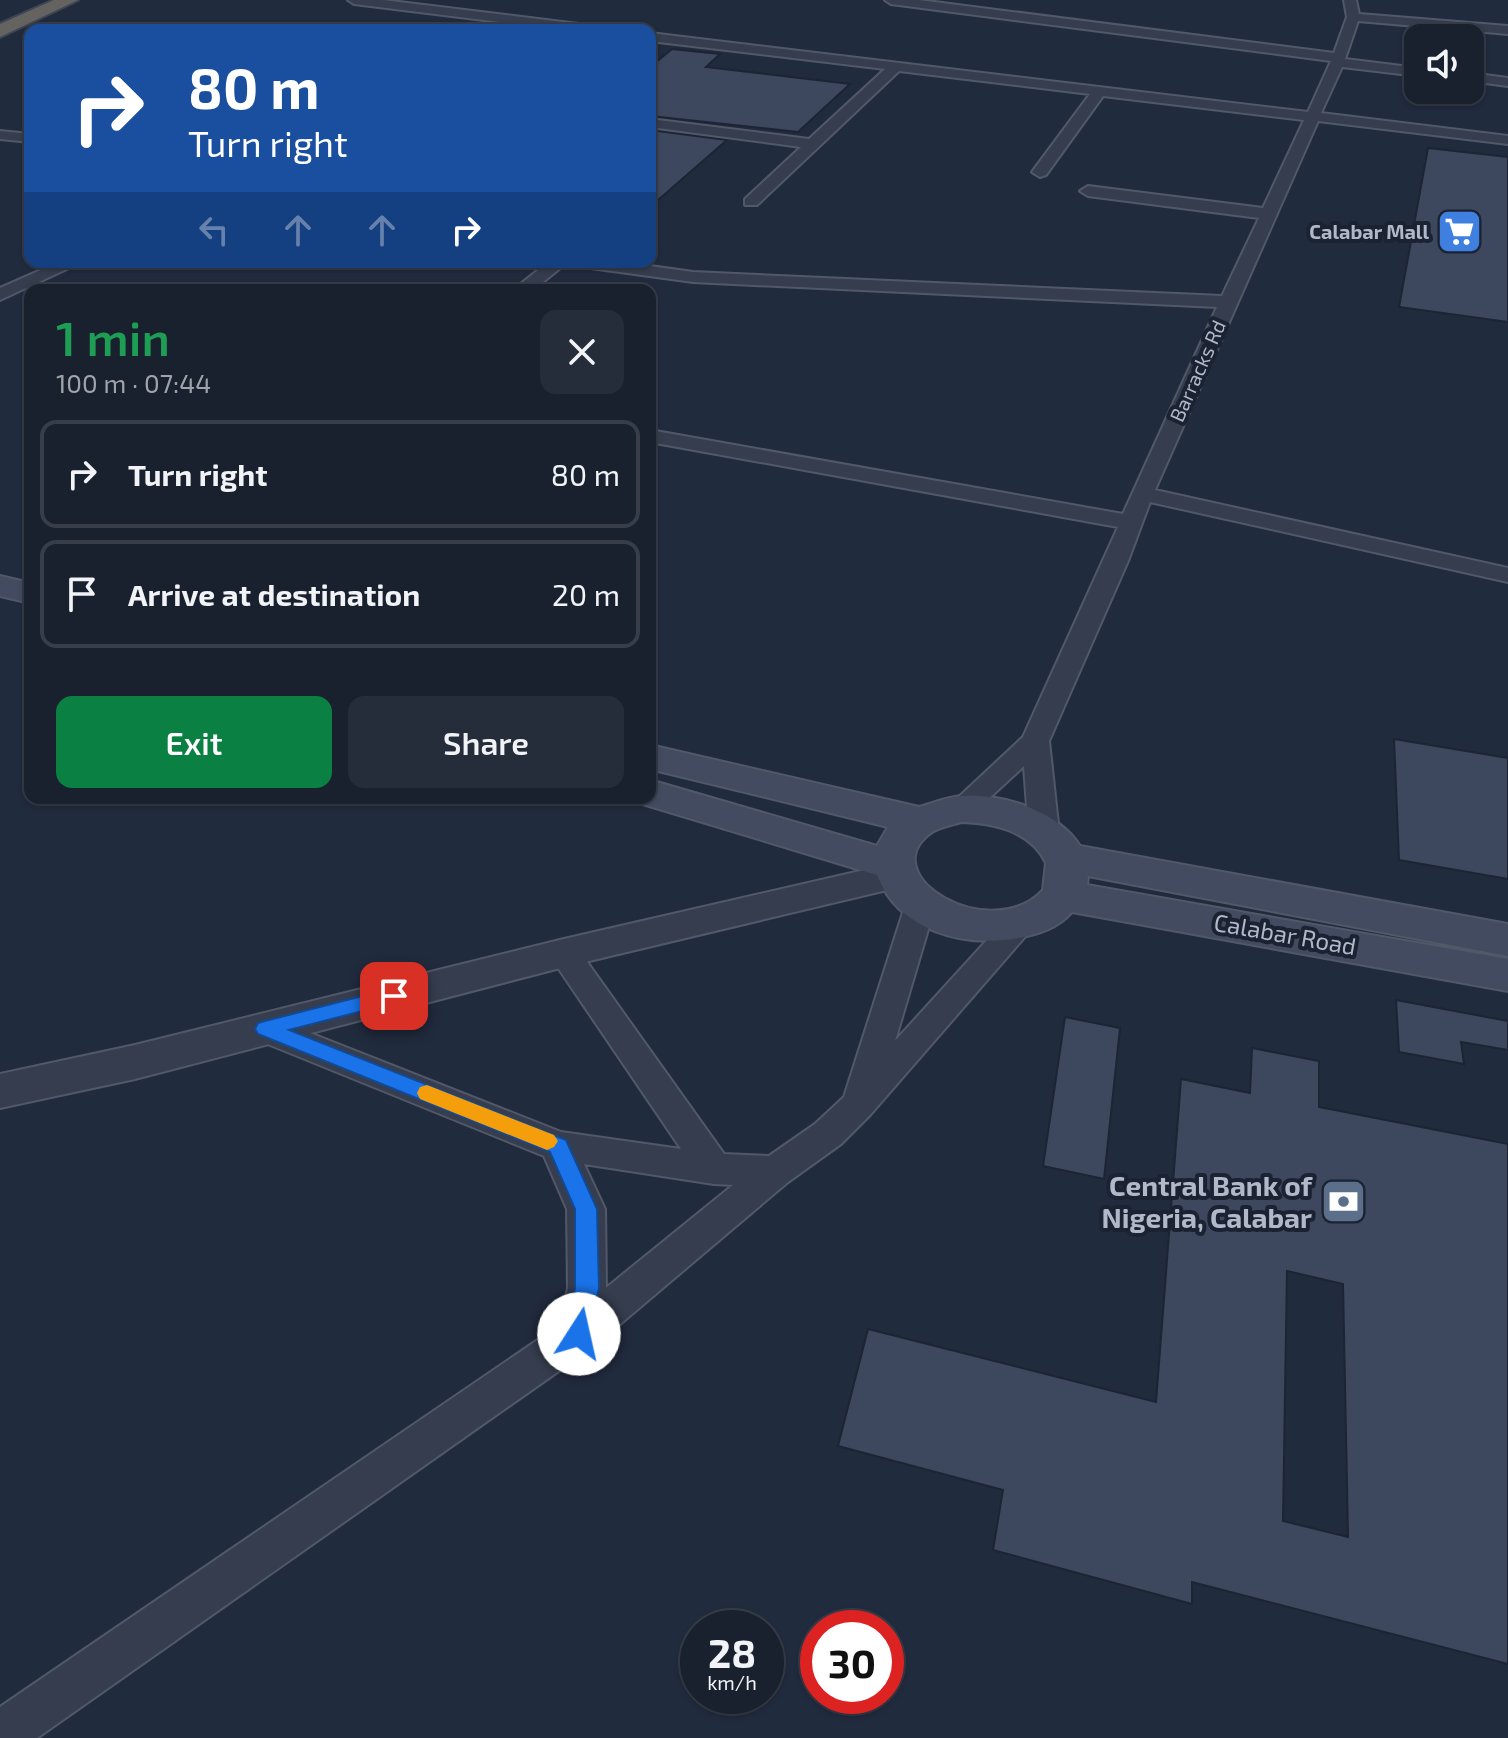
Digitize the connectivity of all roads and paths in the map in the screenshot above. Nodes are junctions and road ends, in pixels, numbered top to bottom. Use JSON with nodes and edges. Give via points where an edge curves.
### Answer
{"nodes":[{"id":1,"x":48,"y":0,"type":"edge"},
{"id":2,"x":69,"y":0,"type":"edge"},
{"id":3,"x":354,"y":0,"type":"edge"},
{"id":4,"x":891,"y":0,"type":"edge"},
{"id":5,"x":1352,"y":9,"type":"edge"},
{"id":6,"x":0,"y":21,"type":"edge"},
{"id":7,"x":524,"y":24,"type":"edge"},
{"id":8,"x":1508,"y":30,"type":"edge"},
{"id":9,"x":0,"y":31,"type":"edge"},
{"id":10,"x":656,"y":38,"type":"edge"},
{"id":11,"x":1338,"y":60,"type":"junction"},
{"id":12,"x":896,"y":66,"type":"junction"},
{"id":13,"x":1404,"y":70,"type":"edge"},
{"id":14,"x":1484,"y":79,"type":"edge"},
{"id":15,"x":1508,"y":82,"type":"edge"},
{"id":16,"x":1099,"y":91,"type":"junction"},
{"id":17,"x":1312,"y":116,"type":"junction"},
{"id":18,"x":656,"y":124,"type":"edge"},
{"id":19,"x":0,"y":135,"type":"edge"},
{"id":20,"x":24,"y":137,"type":"edge"},
{"id":21,"x":1508,"y":140,"type":"edge"},
{"id":22,"x":813,"y":144,"type":"junction"},
{"id":23,"x":1040,"y":172,"type":"dead end"},
{"id":24,"x":1088,"y":191,"type":"dead end"},
{"id":25,"x":751,"y":202,"type":"dead end"},
{"id":26,"x":1268,"y":214,"type":"junction"},
{"id":27,"x":60,"y":268,"type":"edge"},
{"id":28,"x":551,"y":268,"type":"edge"},
{"id":29,"x":627,"y":268,"type":"edge"},
{"id":30,"x":24,"y":284,"type":"edge"},
{"id":31,"x":24,"y":284,"type":"edge"},
{"id":32,"x":530,"y":284,"type":"edge"},
{"id":33,"x":0,"y":295,"type":"edge"},
{"id":34,"x":1229,"y":302,"type":"junction"},
{"id":35,"x":656,"y":437,"type":"edge"},
{"id":36,"x":1142,"y":494,"type":"junction"},
{"id":37,"x":1130,"y":522,"type":"junction"},
{"id":38,"x":1508,"y":575,"type":"edge"},
{"id":39,"x":0,"y":586,"type":"edge"},
{"id":40,"x":24,"y":592,"type":"edge"},
{"id":41,"x":0,"y":612,"type":"edge"},
{"id":42,"x":24,"y":618,"type":"edge"},
{"id":43,"x":1035,"y":741,"type":"junction"},
{"id":44,"x":656,"y":758,"type":"edge"},
{"id":45,"x":656,"y":795,"type":"edge"},
{"id":46,"x":960,"y":809,"type":"junction"},
{"id":47,"x":920,"y":821,"type":"junction"},
{"id":48,"x":1056,"y":862,"type":"junction"},
{"id":49,"x":903,"y":882,"type":"junction"},
{"id":50,"x":1020,"y":924,"type":"junction"},
{"id":51,"x":1508,"y":940,"type":"edge"},
{"id":52,"x":564,"y":953,"type":"junction"},
{"id":53,"x":1508,"y":975,"type":"edge"},
{"id":54,"x":265,"y":1029,"type":"junction"},
{"id":55,"x":0,"y":1091,"type":"edge"},
{"id":56,"x":858,"y":1105,"type":"junction"},
{"id":57,"x":558,"y":1146,"type":"junction"},
{"id":58,"x":714,"y":1169,"type":"junction"},
{"id":59,"x":775,"y":1171,"type":"junction"},
{"id":60,"x":579,"y":1334,"type":"junction"},
{"id":61,"x":0,"y":1735,"type":"edge"}],
"edges":[{"from":1,"to":6,"type":"highway"},
{"from":2,"to":9,"type":"highway"},
{"from":3,"to":7,"type":"street"},
{"from":4,"to":11,"type":"street"},
{"from":5,"to":8,"type":"street"},
{"from":5,"to":11,"type":"street","name":"Barracks Rd"},
{"from":10,"to":12,"type":"street"},
{"from":11,"to":13,"type":"street"},
{"from":11,"to":17,"type":"street","name":"Barracks Rd"},
{"from":12,"to":16,"type":"street"},
{"from":12,"to":22,"type":"street"},
{"from":14,"to":15,"type":"street"},
{"from":16,"to":17,"type":"street"},
{"from":16,"to":23,"type":"street"},
{"from":17,"to":21,"type":"street"},
{"from":17,"to":26,"type":"street","name":"Barracks Rd"},
{"from":18,"to":22,"type":"street"},
{"from":19,"to":20,"type":"street"},
{"from":22,"to":25,"type":"street"},
{"from":24,"to":26,"type":"street"},
{"from":26,"to":34,"type":"street","name":"Barracks Rd"},
{"from":27,"to":31,"type":"street"},
{"from":28,"to":32,"type":"street"},
{"from":29,"to":34,"type":"street","via":[[693,277]]},
{"from":30,"to":33,"type":"street"},
{"from":34,"to":36,"type":"street","name":"Barracks Rd"},
{"from":35,"to":37,"type":"street"},
{"from":36,"to":37,"type":"street","name":"Barracks Rd"},
{"from":36,"to":38,"type":"street"},
{"from":37,"to":43,"type":"street","name":"Barracks Rd"},
{"from":39,"to":40,"type":"main road"},
{"from":41,"to":42,"type":"main road"},
{"from":43,"to":46,"type":"street","name":"Barracks Rd"},
{"from":43,"to":48,"type":"street","name":"Barracks Rd"},
{"from":44,"to":47,"type":"main road"},
{"from":45,"to":49,"type":"main road"},
{"from":46,"to":47,"type":"main road"},
{"from":46,"to":48,"type":"main road","via":[[997,811],[1030,823]]},
{"from":47,"to":49,"type":"main road","via":[[895,848]]},
{"from":48,"to":50,"type":"main road","via":[[1038,917]]},
{"from":48,"to":51,"type":"main road","name":"Calabar Road"},
{"from":48,"to":53,"type":"main road","name":"Calabar Road"},
{"from":49,"to":50,"type":"main road","via":[[942,918],[967,926]]},
{"from":49,"to":52,"type":"street"},
{"from":49,"to":56,"type":"street"},
{"from":50,"to":56,"type":"street"},
{"from":52,"to":54,"type":"street"},
{"from":52,"to":58,"type":"street"},
{"from":54,"to":55,"type":"street"},
{"from":54,"to":57,"type":"street"},
{"from":56,"to":59,"type":"street","via":[[828,1134]]},
{"from":57,"to":58,"type":"street"},
{"from":57,"to":60,"type":"street","via":[[586,1209],[587,1288]]},
{"from":58,"to":59,"type":"street"},
{"from":59,"to":60,"type":"street"},
{"from":60,"to":61,"type":"street"}]}
